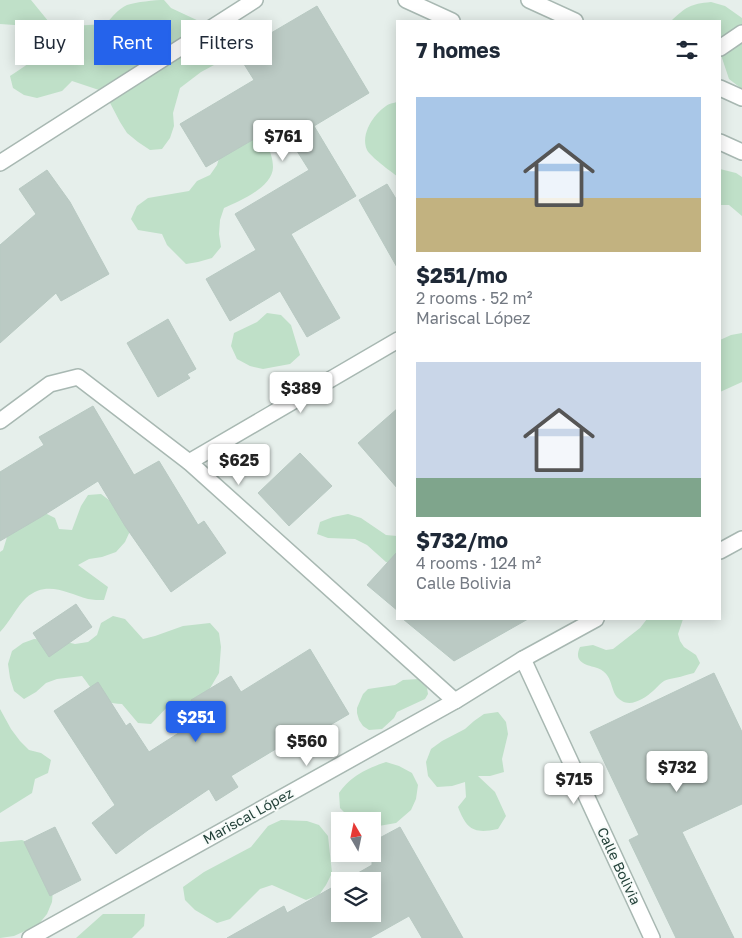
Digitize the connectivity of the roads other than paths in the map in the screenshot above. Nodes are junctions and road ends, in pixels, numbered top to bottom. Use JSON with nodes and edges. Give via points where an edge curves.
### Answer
{"nodes":[{"id":1,"x":255,"y":0,"type":"edge"},
{"id":2,"x":406,"y":0,"type":"edge"},
{"id":3,"x":529,"y":0,"type":"edge"},
{"id":4,"x":450,"y":20,"type":"edge"},
{"id":5,"x":573,"y":20,"type":"edge"},
{"id":6,"x":742,"y":32,"type":"edge"},
{"id":7,"x":721,"y":47,"type":"edge"},
{"id":8,"x":721,"y":88,"type":"edge"},
{"id":9,"x":742,"y":98,"type":"edge"},
{"id":10,"x":0,"y":163,"type":"edge"},
{"id":11,"x":396,"y":341,"type":"edge"},
{"id":12,"x":0,"y":421,"type":"edge"},
{"id":13,"x":190,"y":462,"type":"junction"},
{"id":14,"x":742,"y":538,"type":"edge"},
{"id":15,"x":721,"y":550,"type":"edge"},
{"id":16,"x":594,"y":620,"type":"edge"},
{"id":17,"x":523,"y":659,"type":"junction"},
{"id":18,"x":455,"y":701,"type":"junction"},
{"id":19,"x":30,"y":938,"type":"edge"},
{"id":20,"x":652,"y":938,"type":"edge"}],
"edges":[{"from":1,"to":10,"type":"street"},
{"from":2,"to":4,"type":"street"},
{"from":3,"to":5,"type":"street"},
{"from":6,"to":7,"type":"street"},
{"from":8,"to":9,"type":"street"},
{"from":11,"to":13,"type":"street"},
{"from":12,"to":13,"type":"street","via":[[50,384],[78,377]]},
{"from":13,"to":18,"type":"street"},
{"from":14,"to":15,"type":"street"},
{"from":16,"to":17,"type":"street","name":"Mariscal López"},
{"from":17,"to":18,"type":"street","name":"Mariscal López"},
{"from":17,"to":20,"type":"street","name":"Calle Bolivia"},
{"from":18,"to":19,"type":"street","name":"Mariscal López"}]}
